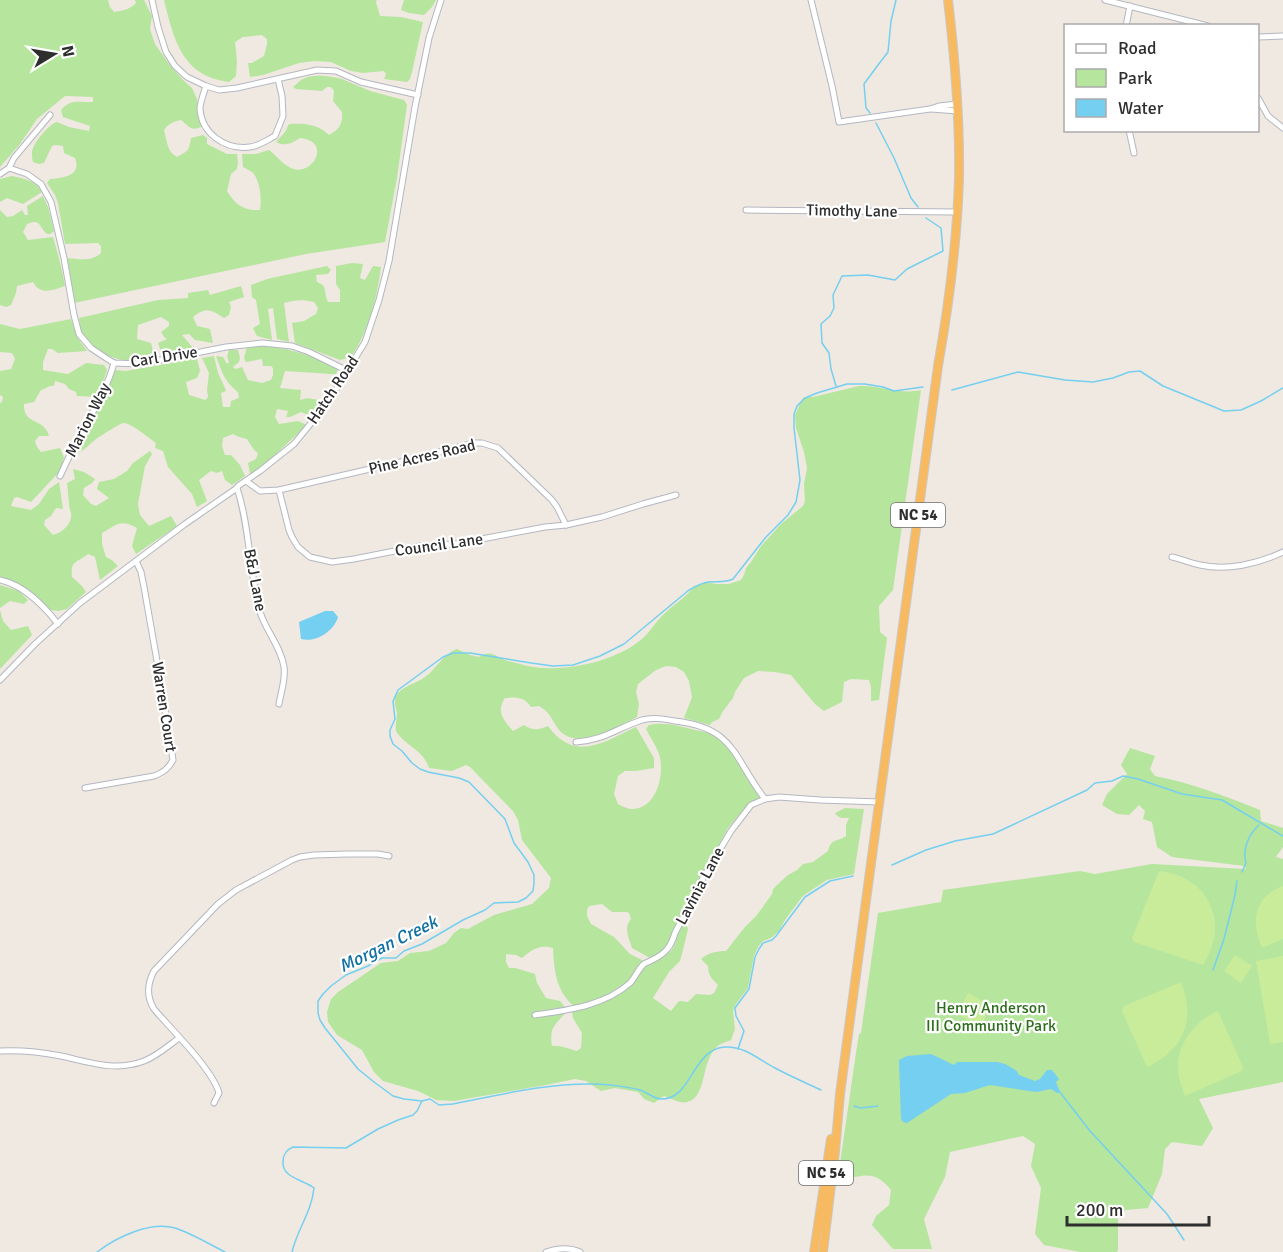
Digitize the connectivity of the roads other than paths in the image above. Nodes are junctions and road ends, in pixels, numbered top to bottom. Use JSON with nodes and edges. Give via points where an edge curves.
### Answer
{"nodes":[{"id":1,"x":152,"y":0,"type":"edge"},
{"id":2,"x":441,"y":0,"type":"edge"},
{"id":3,"x":811,"y":0,"type":"edge"},
{"id":4,"x":948,"y":0,"type":"edge"},
{"id":5,"x":1105,"y":0,"type":"edge"},
{"id":6,"x":1130,"y":6,"type":"junction"},
{"id":7,"x":1126,"y":24,"type":"edge"},
{"id":8,"x":1200,"y":24,"type":"edge"},
{"id":9,"x":1283,"y":36,"type":"edge"},
{"id":10,"x":1259,"y":37,"type":"edge"},
{"id":11,"x":278,"y":79,"type":"junction"},
{"id":12,"x":206,"y":86,"type":"junction"},
{"id":13,"x":418,"y":95,"type":"junction"},
{"id":14,"x":1259,"y":102,"type":"edge"},
{"id":15,"x":957,"y":107,"type":"junction"},
{"id":16,"x":50,"y":115,"type":"dead end"},
{"id":17,"x":1283,"y":128,"type":"edge"},
{"id":18,"x":1129,"y":132,"type":"edge"},
{"id":19,"x":1134,"y":153,"type":"dead end"},
{"id":20,"x":9,"y":168,"type":"junction"},
{"id":21,"x":0,"y":174,"type":"edge"},
{"id":22,"x":746,"y":210,"type":"dead end"},
{"id":23,"x":958,"y":212,"type":"junction"},
{"id":24,"x":114,"y":363,"type":"junction"},
{"id":25,"x":348,"y":370,"type":"junction"},
{"id":26,"x":60,"y":476,"type":"dead end"},
{"id":27,"x":246,"y":481,"type":"junction"},
{"id":28,"x":237,"y":488,"type":"junction"},
{"id":29,"x":279,"y":490,"type":"junction"},
{"id":30,"x":676,"y":495,"type":"dead end"},
{"id":31,"x":566,"y":525,"type":"junction"},
{"id":32,"x":1283,"y":552,"type":"edge"},
{"id":33,"x":1172,"y":557,"type":"dead end"},
{"id":34,"x":136,"y":561,"type":"junction"},
{"id":35,"x":0,"y":580,"type":"edge"},
{"id":36,"x":58,"y":624,"type":"junction"},
{"id":37,"x":0,"y":680,"type":"edge"},
{"id":38,"x":279,"y":704,"type":"dead end"},
{"id":39,"x":576,"y":742,"type":"dead end"},
{"id":40,"x":85,"y":788,"type":"dead end"},
{"id":41,"x":765,"y":799,"type":"junction"},
{"id":42,"x":880,"y":802,"type":"junction"},
{"id":43,"x":389,"y":856,"type":"dead end"},
{"id":44,"x":535,"y":1015,"type":"dead end"},
{"id":45,"x":179,"y":1038,"type":"junction"},
{"id":46,"x":0,"y":1051,"type":"edge"},
{"id":47,"x":840,"y":1094,"type":"junction"},
{"id":48,"x":214,"y":1103,"type":"dead end"},
{"id":49,"x":546,"y":1252,"type":"edge"},
{"id":50,"x":580,"y":1252,"type":"edge"},
{"id":51,"x":814,"y":1252,"type":"edge"},
{"id":52,"x":823,"y":1252,"type":"edge"}],
"edges":[{"from":1,"to":12,"type":"street","via":[[166,52],[187,77]]},
{"from":2,"to":13,"type":"street","name":"Hatch Road"},
{"from":3,"to":15,"type":"street","via":[[839,122]]},
{"from":4,"to":15,"type":"highway","number":"NC 54"},
{"from":5,"to":6,"type":"street"},
{"from":6,"to":7,"type":"street"},
{"from":6,"to":8,"type":"street"},
{"from":9,"to":10,"type":"street"},
{"from":11,"to":12,"type":"street","via":[[219,90]]},
{"from":11,"to":12,"type":"street","via":[[283,116],[275,136],[249,147],[218,141],[205,126],[200,108]]},
{"from":11,"to":13,"type":"street","via":[[317,70],[336,71],[362,82]]},
{"from":13,"to":25,"type":"street","name":"Hatch Road","via":[[385,279],[372,325]]},
{"from":14,"to":17,"type":"street"},
{"from":15,"to":23,"type":"highway","number":"NC 54"},
{"from":16,"to":20,"type":"street"},
{"from":18,"to":19,"type":"street"},
{"from":20,"to":21,"type":"street"},
{"from":20,"to":24,"type":"street","name":"Carl Drive","via":[[42,184],[51,202],[79,334],[91,348]]},
{"from":22,"to":23,"type":"street","name":"Timothy Lane"},
{"from":23,"to":42,"type":"highway","number":"NC 54","via":[[950,296]]},
{"from":24,"to":25,"type":"street","name":"Carl Drive","via":[[140,364],[262,343],[292,346]]},
{"from":24,"to":26,"type":"street","name":"Marion Way"},
{"from":25,"to":27,"type":"street","name":"Hatch Road","via":[[294,444]]},
{"from":27,"to":28,"type":"street","name":"Hatch Road"},
{"from":27,"to":29,"type":"street","via":[[260,491]]},
{"from":28,"to":34,"type":"street","name":"Hatch Road"},
{"from":28,"to":38,"type":"street","name":"B&J Lane","via":[[260,610],[285,671]]},
{"from":29,"to":31,"type":"street","name":"Pine Acres Road","via":[[482,443],[498,448],[552,500]]},
{"from":29,"to":31,"type":"street","name":"Council Lane","via":[[295,542],[304,553],[323,560],[354,559]]},
{"from":30,"to":31,"type":"street","name":"Council Lane"},
{"from":32,"to":33,"type":"street","via":[[1235,566],[1201,565]]},
{"from":34,"to":36,"type":"street","name":"Hatch Road"},
{"from":34,"to":40,"type":"street","name":"Warren Court","via":[[146,598],[173,760],[164,772],[154,776]]},
{"from":35,"to":36,"type":"street","via":[[23,589]]},
{"from":36,"to":37,"type":"street","name":"Hatch Road"},
{"from":39,"to":41,"type":"street","via":[[606,736],[645,719],[701,727],[727,741]]},
{"from":41,"to":42,"type":"street"},
{"from":41,"to":44,"type":"street","name":"Lavinia Lane","via":[[751,805],[731,831],[668,950],[644,963],[630,982],[610,997],[573,1009]]},
{"from":42,"to":47,"type":"highway","number":"NC 54"},
{"from":43,"to":45,"type":"street","via":[[300,857],[224,899],[159,965],[149,981],[148,993],[154,1009]]},
{"from":45,"to":46,"type":"street","via":[[146,1060],[118,1067],[48,1054]]},
{"from":45,"to":48,"type":"street","via":[[215,1083],[219,1094]]},
{"from":47,"to":51,"type":"highway","number":"NC 54"},
{"from":47,"to":52,"type":"highway","number":"NC 54"},
{"from":49,"to":50,"type":"street"}]}
